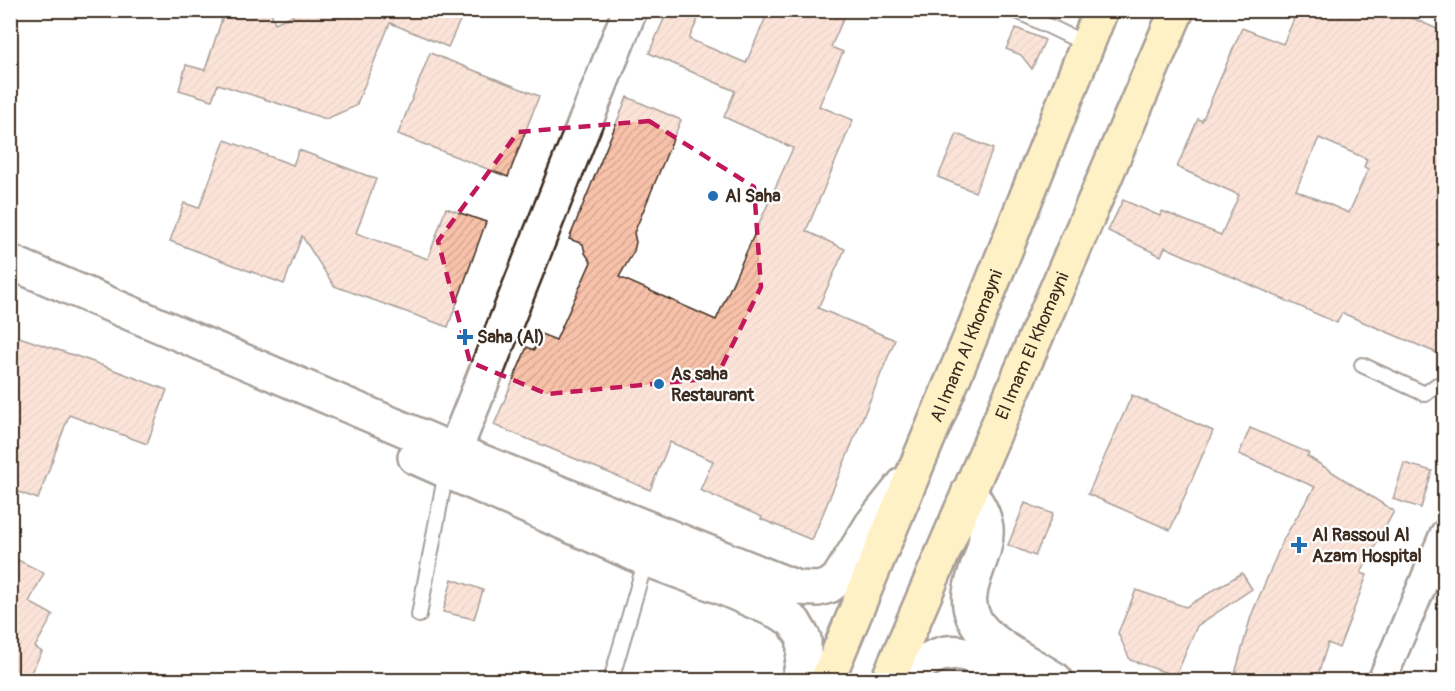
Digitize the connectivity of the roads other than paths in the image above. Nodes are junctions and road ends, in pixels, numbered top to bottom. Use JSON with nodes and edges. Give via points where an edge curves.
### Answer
{"nodes":[{"id":1,"x":630,"y":10,"type":"edge"},
{"id":2,"x":1015,"y":10,"type":"edge"},
{"id":3,"x":1101,"y":10,"type":"edge"},
{"id":4,"x":1177,"y":10,"type":"edge"},
{"id":5,"x":1086,"y":44,"type":"junction"},
{"id":6,"x":10,"y":262,"type":"edge"},
{"id":7,"x":10,"y":283,"type":"edge"},
{"id":8,"x":1362,"y":365,"type":"dead end"},
{"id":9,"x":1444,"y":388,"type":"edge"},
{"id":10,"x":450,"y":461,"type":"junction"},
{"id":11,"x":913,"y":473,"type":"junction"},
{"id":12,"x":969,"y":491,"type":"junction"},
{"id":13,"x":1444,"y":534,"type":"edge"},
{"id":14,"x":646,"y":559,"type":"junction"},
{"id":15,"x":419,"y":615,"type":"dead end"},
{"id":16,"x":977,"y":643,"type":"junction"},
{"id":17,"x":611,"y":681,"type":"edge"},
{"id":18,"x":800,"y":681,"type":"edge"},
{"id":19,"x":827,"y":681,"type":"edge"},
{"id":20,"x":888,"y":681,"type":"edge"},
{"id":21,"x":904,"y":681,"type":"edge"},
{"id":22,"x":1017,"y":681,"type":"edge"},
{"id":23,"x":1056,"y":681,"type":"edge"},
{"id":24,"x":1382,"y":681,"type":"edge"}],
"edges":[{"from":1,"to":10,"type":"street"},
{"from":2,"to":5,"type":"lane"},
{"from":3,"to":5,"type":"highway","name":"Al Imam Al Khomayni"},
{"from":4,"to":12,"type":"highway","name":"El Imam El Khomayni"},
{"from":5,"to":11,"type":"highway","name":"Al Imam Al Khomayni"},
{"from":6,"to":10,"type":"street"},
{"from":7,"to":10,"type":"street","via":[[392,446]]},
{"from":8,"to":9,"type":"lane","via":[[1425,394],[1437,385]]},
{"from":10,"to":11,"type":"street","via":[[797,588],[818,589],[838,579],[872,524]]},
{"from":10,"to":14,"type":"street"},
{"from":10,"to":15,"type":"lane"},
{"from":11,"to":19,"type":"highway","name":"Al Imam Al Khomayni"},
{"from":12,"to":16,"type":"street","via":[[983,511],[986,530],[970,589]]},
{"from":12,"to":20,"type":"highway","name":"El Imam El Khomayni"},
{"from":13,"to":24,"type":"street"},
{"from":14,"to":17,"type":"lane"},
{"from":14,"to":18,"type":"street","via":[[751,599],[794,622],[804,639]]},
{"from":16,"to":21,"type":"street","via":[[936,655],[921,663]]},
{"from":16,"to":22,"type":"street"},
{"from":16,"to":23,"type":"street","via":[[1003,647]]}]}
